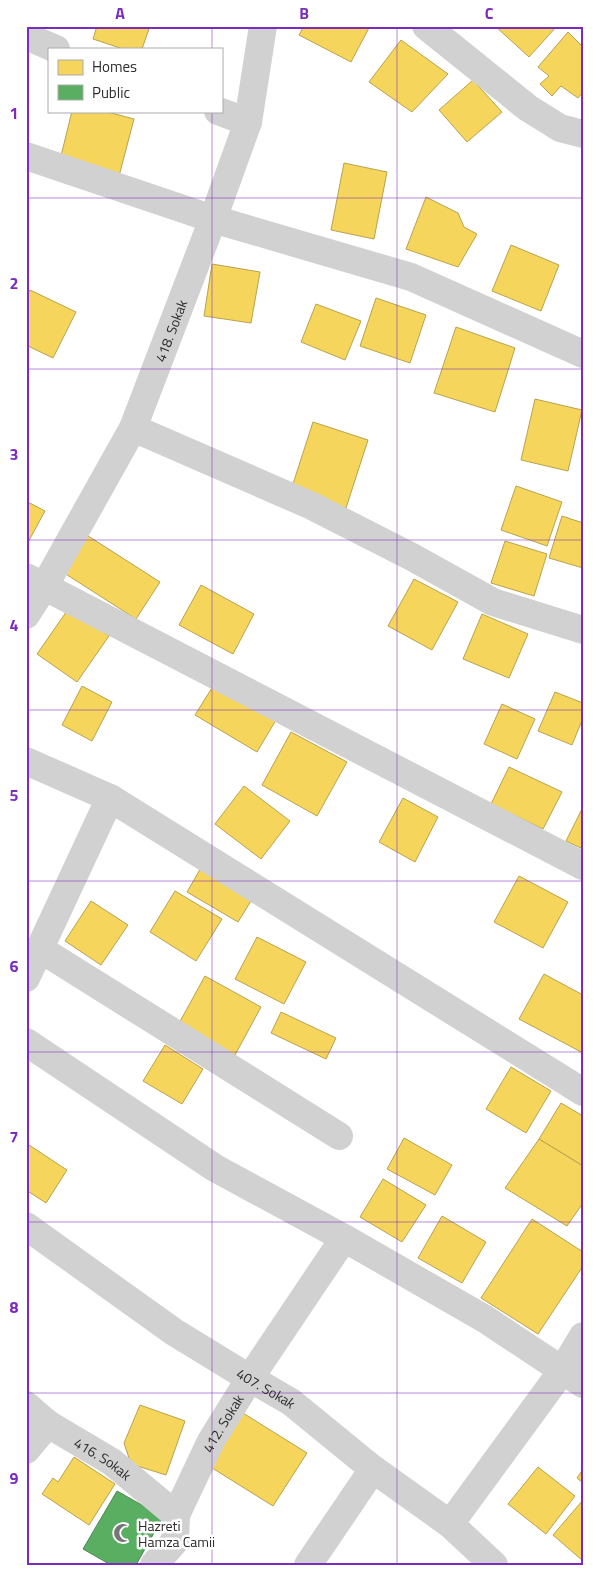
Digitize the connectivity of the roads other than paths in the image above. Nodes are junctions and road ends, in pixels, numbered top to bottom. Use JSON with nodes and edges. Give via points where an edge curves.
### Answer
{"nodes":[{"id":1,"x":263,"y":26,"type":"edge"},
{"id":2,"x":426,"y":26,"type":"edge"},
{"id":3,"x":26,"y":36,"type":"edge"},
{"id":4,"x":54,"y":48,"type":"edge"},
{"id":5,"x":221,"y":112,"type":"edge"},
{"id":6,"x":248,"y":122,"type":"junction"},
{"id":7,"x":583,"y":134,"type":"edge"},
{"id":8,"x":26,"y":156,"type":"edge"},
{"id":9,"x":213,"y":219,"type":"junction"},
{"id":10,"x":583,"y":354,"type":"edge"},
{"id":11,"x":133,"y":428,"type":"junction"},
{"id":12,"x":35,"y":582,"type":"edge"},
{"id":13,"x":26,"y":615,"type":"edge"},
{"id":14,"x":583,"y":630,"type":"edge"},
{"id":15,"x":26,"y":761,"type":"edge"},
{"id":16,"x":110,"y":798,"type":"junction"},
{"id":17,"x":583,"y":866,"type":"edge"},
{"id":18,"x":40,"y":949,"type":"junction"},
{"id":19,"x":26,"y":978,"type":"edge"},
{"id":20,"x":26,"y":1042,"type":"edge"},
{"id":21,"x":583,"y":1092,"type":"edge"},
{"id":22,"x":339,"y":1136,"type":"dead end"},
{"id":23,"x":26,"y":1226,"type":"edge"},
{"id":24,"x":344,"y":1238,"type":"junction"},
{"id":25,"x":583,"y":1336,"type":"edge"},
{"id":26,"x":573,"y":1377,"type":"edge"},
{"id":27,"x":250,"y":1378,"type":"junction"},
{"id":28,"x":26,"y":1405,"type":"edge"},
{"id":29,"x":48,"y":1424,"type":"junction"},
{"id":30,"x":26,"y":1450,"type":"edge"},
{"id":31,"x":373,"y":1469,"type":"junction"},
{"id":32,"x":176,"y":1515,"type":"junction"},
{"id":33,"x":450,"y":1524,"type":"junction"},
{"id":34,"x":154,"y":1565,"type":"edge"},
{"id":35,"x":308,"y":1565,"type":"edge"},
{"id":36,"x":494,"y":1565,"type":"edge"}],
"edges":[{"from":1,"to":6,"type":"street","name":"418. Sokak"},
{"from":2,"to":7,"type":"street","via":[[528,108],[560,128]]},
{"from":3,"to":4,"type":"street"},
{"from":5,"to":6,"type":"street"},
{"from":6,"to":9,"type":"street","name":"418. Sokak"},
{"from":8,"to":9,"type":"street"},
{"from":9,"to":10,"type":"street","via":[[411,277]]},
{"from":9,"to":11,"type":"street","name":"418. Sokak"},
{"from":11,"to":12,"type":"street","name":"418. Sokak"},
{"from":11,"to":14,"type":"street","via":[[312,506],[493,602]]},
{"from":12,"to":13,"type":"street","name":"418. Sokak"},
{"from":12,"to":17,"type":"street"},
{"from":15,"to":16,"type":"street"},
{"from":16,"to":18,"type":"street"},
{"from":16,"to":21,"type":"street"},
{"from":18,"to":19,"type":"street"},
{"from":18,"to":22,"type":"street"},
{"from":20,"to":24,"type":"street","via":[[215,1168]]},
{"from":23,"to":27,"type":"street","name":"407. Sokak","via":[[174,1332]]},
{"from":24,"to":26,"type":"street","via":[[485,1319]]},
{"from":24,"to":27,"type":"street","name":"412. Sokak"},
{"from":25,"to":26,"type":"street"},
{"from":26,"to":33,"type":"street"},
{"from":27,"to":31,"type":"street","name":"407. Sokak","via":[[291,1402]]},
{"from":27,"to":32,"type":"street","name":"412. Sokak","via":[[212,1441]]},
{"from":28,"to":29,"type":"street","name":"416. Sokak"},
{"from":29,"to":30,"type":"street"},
{"from":29,"to":32,"type":"street","name":"416. Sokak","via":[[112,1462]]},
{"from":31,"to":33,"type":"street","name":"407. Sokak"},
{"from":31,"to":35,"type":"street"},
{"from":32,"to":34,"type":"street","name":"412. Sokak","via":[[175,1541]]},
{"from":33,"to":36,"type":"street","name":"407. Sokak"}]}
